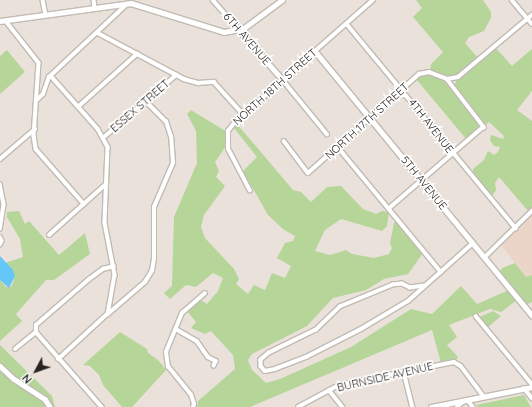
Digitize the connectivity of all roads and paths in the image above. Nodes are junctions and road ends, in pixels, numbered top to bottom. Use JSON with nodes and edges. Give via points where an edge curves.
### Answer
{"nodes":[{"id":1,"x":43,"y":0,"type":"edge"},
{"id":2,"x":94,"y":0,"type":"edge"},
{"id":3,"x":213,"y":0,"type":"edge"},
{"id":4,"x":282,"y":0,"type":"edge"},
{"id":5,"x":373,"y":0,"type":"edge"},
{"id":6,"x":512,"y":0,"type":"edge"},
{"id":7,"x":130,"y":2,"type":"edge"},
{"id":8,"x":95,"y":8,"type":"junction"},
{"id":9,"x":46,"y":15,"type":"junction"},
{"id":10,"x":532,"y":15,"type":"edge"},
{"id":11,"x":528,"y":18,"type":"junction"},
{"id":12,"x":0,"y":21,"type":"edge"},
{"id":13,"x":6,"y":21,"type":"junction"},
{"id":14,"x":347,"y":24,"type":"junction"},
{"id":15,"x":532,"y":24,"type":"edge"},
{"id":16,"x":239,"y":30,"type":"junction"},
{"id":17,"x":98,"y":33,"type":"junction"},
{"id":18,"x":315,"y":51,"type":"junction"},
{"id":19,"x":137,"y":54,"type":"junction"},
{"id":20,"x":176,"y":75,"type":"junction"},
{"id":21,"x":51,"y":76,"type":"junction"},
{"id":22,"x":447,"y":79,"type":"junction"},
{"id":23,"x":283,"y":80,"type":"junction"},
{"id":24,"x":402,"y":90,"type":"junction"},
{"id":25,"x":37,"y":100,"type":"junction"},
{"id":26,"x":145,"y":101,"type":"junction"},
{"id":27,"x":78,"y":106,"type":"junction"},
{"id":28,"x":243,"y":114,"type":"junction"},
{"id":29,"x":370,"y":118,"type":"junction"},
{"id":30,"x":35,"y":129,"type":"junction"},
{"id":31,"x":327,"y":134,"type":"dead end"},
{"id":32,"x":104,"y":137,"type":"junction"},
{"id":33,"x":284,"y":141,"type":"dead end"},
{"id":34,"x":338,"y":147,"type":"junction"},
{"id":35,"x":453,"y":154,"type":"junction"},
{"id":36,"x":0,"y":159,"type":"edge"},
{"id":37,"x":423,"y":181,"type":"junction"},
{"id":38,"x":0,"y":184,"type":"edge"},
{"id":39,"x":106,"y":184,"type":"junction"},
{"id":40,"x":250,"y":191,"type":"dead end"},
{"id":41,"x":84,"y":204,"type":"junction"},
{"id":42,"x":389,"y":209,"type":"junction"},
{"id":43,"x":532,"y":211,"type":"edge"},
{"id":44,"x":0,"y":228,"type":"edge"},
{"id":45,"x":516,"y":228,"type":"junction"},
{"id":46,"x":49,"y":235,"type":"dead end"},
{"id":47,"x":0,"y":237,"type":"edge"},
{"id":48,"x":473,"y":243,"type":"junction"},
{"id":49,"x":0,"y":245,"type":"edge"},
{"id":50,"x":484,"y":257,"type":"junction"},
{"id":51,"x":114,"y":266,"type":"junction"},
{"id":52,"x":441,"y":272,"type":"junction"},
{"id":53,"x":424,"y":286,"type":"junction"},
{"id":54,"x":205,"y":293,"type":"dead end"},
{"id":55,"x":108,"y":314,"type":"junction"},
{"id":56,"x":532,"y":315,"type":"edge"},
{"id":57,"x":476,"y":316,"type":"dead end"},
{"id":58,"x":176,"y":329,"type":"junction"},
{"id":59,"x":36,"y":332,"type":"junction"},
{"id":60,"x":15,"y":349,"type":"dead end"},
{"id":61,"x":208,"y":357,"type":"junction"},
{"id":62,"x":59,"y":359,"type":"junction"},
{"id":63,"x":209,"y":362,"type":"dead end"},
{"id":64,"x":0,"y":366,"type":"edge"},
{"id":65,"x":214,"y":366,"type":"dead end"},
{"id":66,"x":404,"y":372,"type":"junction"},
{"id":67,"x":532,"y":385,"type":"edge"},
{"id":68,"x":524,"y":388,"type":"junction"},
{"id":69,"x":329,"y":390,"type":"junction"},
{"id":70,"x":484,"y":397,"type":"junction"},
{"id":71,"x":532,"y":398,"type":"edge"},
{"id":72,"x":466,"y":400,"type":"junction"},
{"id":73,"x":50,"y":407,"type":"edge"},
{"id":74,"x":102,"y":407,"type":"edge"},
{"id":75,"x":193,"y":407,"type":"edge"},
{"id":76,"x":298,"y":407,"type":"edge"},
{"id":77,"x":343,"y":407,"type":"edge"},
{"id":78,"x":413,"y":407,"type":"edge"},
{"id":79,"x":431,"y":407,"type":"edge"},
{"id":80,"x":457,"y":407,"type":"edge"},
{"id":81,"x":473,"y":407,"type":"edge"}],
"edges":[{"from":1,"to":9,"type":"street"},
{"from":2,"to":8,"type":"street"},
{"from":3,"to":16,"type":"street","name":"6TH AVENUE"},
{"from":4,"to":16,"type":"street","via":[[257,20]]},
{"from":5,"to":14,"type":"street","name":"NORTH 18TH STREET"},
{"from":6,"to":11,"type":"street"},
{"from":7,"to":8,"type":"street"},
{"from":7,"to":16,"type":"street","via":[[219,32]]},
{"from":7,"to":17,"type":"street"},
{"from":8,"to":9,"type":"street"},
{"from":9,"to":13,"type":"street"},
{"from":10,"to":11,"type":"street"},
{"from":11,"to":15,"type":"street"},
{"from":11,"to":22,"type":"street","via":[[461,74]]},
{"from":12,"to":13,"type":"street"},
{"from":13,"to":25,"type":"street","via":[[38,60]]},
{"from":14,"to":18,"type":"street","name":"NORTH 18TH STREET"},
{"from":14,"to":24,"type":"street","name":"4TH AVENUE"},
{"from":16,"to":23,"type":"street","name":"6TH AVENUE"},
{"from":17,"to":19,"type":"street"},
{"from":17,"to":21,"type":"street"},
{"from":18,"to":23,"type":"street","name":"NORTH 18TH STREET"},
{"from":18,"to":29,"type":"street","name":"5TH AVENUE"},
{"from":19,"to":20,"type":"street"},
{"from":19,"to":27,"type":"street"},
{"from":20,"to":26,"type":"street","name":"ESSEX STREET"},
{"from":20,"to":28,"type":"street","via":[[194,83],[214,82]]},
{"from":21,"to":25,"type":"street","via":[[47,79],[44,94]]},
{"from":21,"to":27,"type":"street"},
{"from":22,"to":24,"type":"street","name":"NORTH 17TH STREET","via":[[427,72],[417,76]]},
{"from":22,"to":35,"type":"street","via":[[484,127]]},
{"from":23,"to":28,"type":"street","name":"NORTH 18TH STREET"},
{"from":23,"to":31,"type":"street","name":"6TH AVENUE"},
{"from":24,"to":29,"type":"street","name":"NORTH 17TH STREET"},
{"from":24,"to":35,"type":"street","name":"4TH AVENUE"},
{"from":25,"to":30,"type":"street"},
{"from":26,"to":32,"type":"street","name":"ESSEX STREET"},
{"from":26,"to":55,"type":"street","via":[[166,122],[171,137],[173,163],[154,207],[152,271],[145,282]]},
{"from":27,"to":32,"type":"street"},
{"from":28,"to":40,"type":"street","name":"NORTH 18TH STREET","via":[[231,127],[227,144]]},
{"from":29,"to":34,"type":"street","name":"NORTH 17TH STREET"},
{"from":29,"to":37,"type":"street","name":"5TH AVENUE"},
{"from":30,"to":36,"type":"street"},
{"from":30,"to":41,"type":"street","via":[[35,142],[40,156]]},
{"from":32,"to":39,"type":"street","via":[[109,152]]},
{"from":33,"to":34,"type":"street","name":"NORTH 17TH STREET","via":[[308,173]]},
{"from":34,"to":42,"type":"street"},
{"from":35,"to":37,"type":"street"},
{"from":35,"to":45,"type":"street","name":"4TH AVENUE"},
{"from":37,"to":42,"type":"street"},
{"from":37,"to":48,"type":"street","name":"5TH AVENUE"},
{"from":38,"to":44,"type":"street","via":[[4,205]]},
{"from":39,"to":41,"type":"street"},
{"from":39,"to":51,"type":"street","via":[[105,231]]},
{"from":41,"to":46,"type":"street"},
{"from":42,"to":52,"type":"street"},
{"from":43,"to":45,"type":"street"},
{"from":45,"to":50,"type":"street"},
{"from":47,"to":49,"type":"street"},
{"from":48,"to":50,"type":"street","name":"5TH AVENUE"},
{"from":48,"to":52,"type":"street"},
{"from":50,"to":56,"type":"street","name":"5TH AVENUE"},
{"from":51,"to":55,"type":"street","via":[[113,292]]},
{"from":51,"to":59,"type":"street","via":[[104,269],[88,280],[36,325]]},
{"from":52,"to":53,"type":"street"},
{"from":53,"to":53,"type":"street","via":[[399,306],[333,344],[268,371],[261,366],[261,360],[268,353],[316,330],[340,307],[400,283],[410,288]]},
{"from":54,"to":58,"type":"street","via":[[182,313]]},
{"from":55,"to":62,"type":"street"},
{"from":57,"to":67,"type":"street"},
{"from":58,"to":61,"type":"street","via":[[197,341]]},
{"from":58,"to":75,"type":"street","via":[[168,343],[165,359],[171,372],[193,398]]},
{"from":59,"to":60,"type":"street"},
{"from":59,"to":62,"type":"street"},
{"from":61,"to":63,"type":"street"},
{"from":61,"to":65,"type":"street","via":[[216,361]]},
{"from":62,"to":74,"type":"street"},
{"from":64,"to":73,"type":"street","via":[[14,379],[45,399]]},
{"from":66,"to":69,"type":"street","name":"BURNSIDE AVENUE","via":[[339,385]]},
{"from":66,"to":70,"type":"street","name":"BURNSIDE AVENUE","via":[[454,362]]},
{"from":66,"to":78,"type":"street"},
{"from":67,"to":68,"type":"main road"},
{"from":68,"to":70,"type":"main road"},
{"from":68,"to":71,"type":"street"},
{"from":69,"to":76,"type":"street","name":"BURNSIDE AVENUE"},
{"from":69,"to":77,"type":"street"},
{"from":70,"to":72,"type":"main road"},
{"from":72,"to":79,"type":"main road"},
{"from":72,"to":80,"type":"street"},
{"from":72,"to":81,"type":"street"}]}
